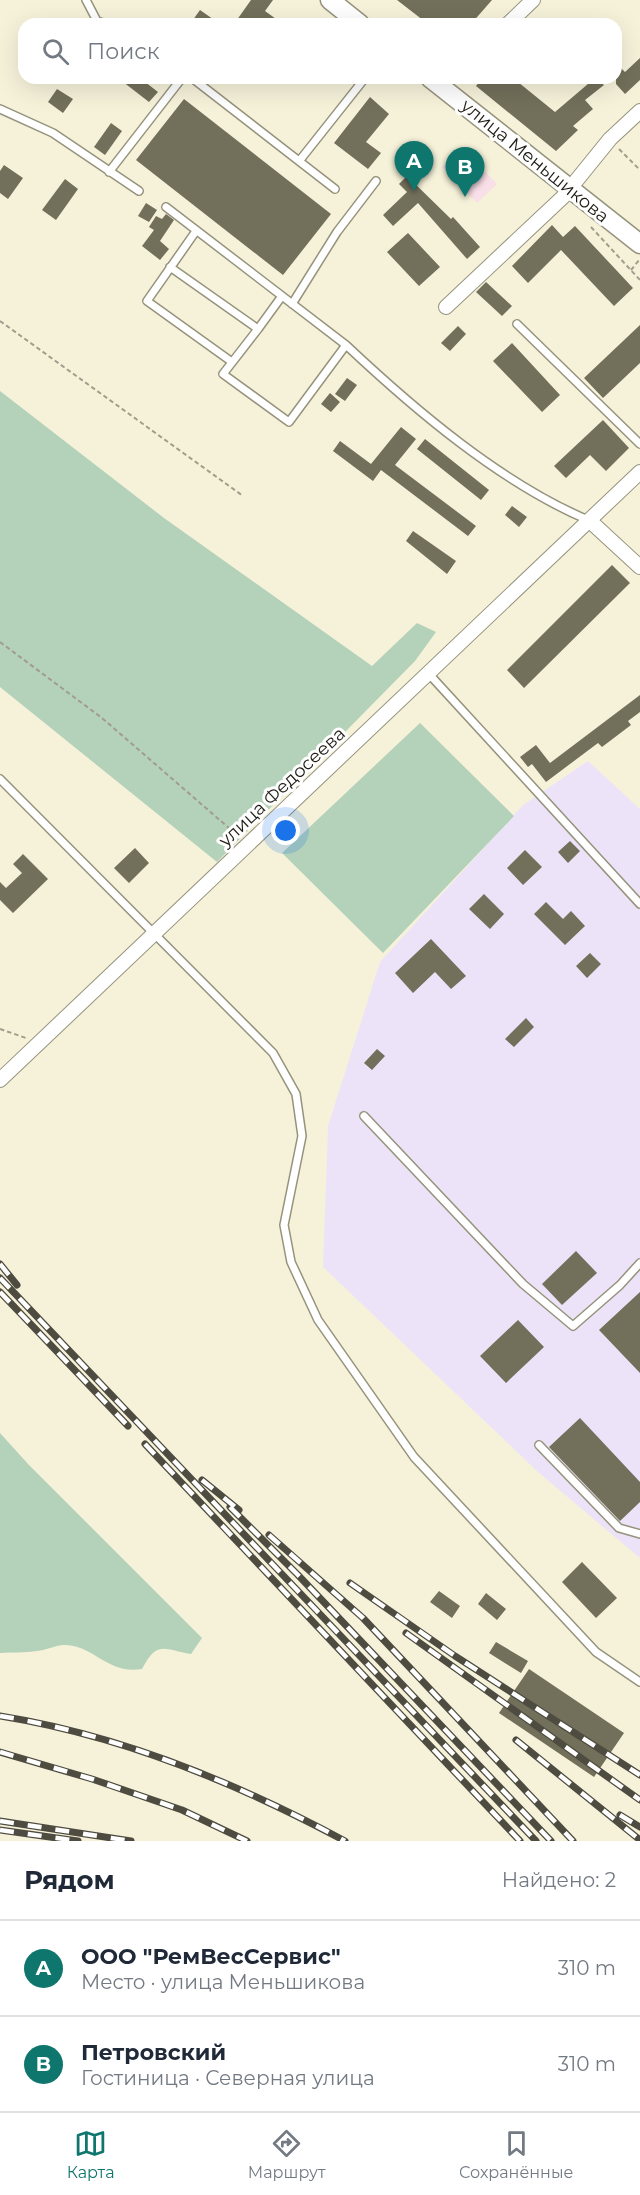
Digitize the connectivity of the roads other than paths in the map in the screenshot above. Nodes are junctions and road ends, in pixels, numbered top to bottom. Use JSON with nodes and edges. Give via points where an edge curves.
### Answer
{"nodes":[{"id":1,"x":86,"y":0,"type":"edge"},
{"id":2,"x":330,"y":0,"type":"edge"},
{"id":3,"x":533,"y":0,"type":"edge"},
{"id":4,"x":354,"y":14,"type":"edge"},
{"id":5,"x":95,"y":18,"type":"edge"},
{"id":6,"x":514,"y":18,"type":"edge"},
{"id":7,"x":177,"y":84,"type":"edge"},
{"id":8,"x":200,"y":84,"type":"edge"},
{"id":9,"x":360,"y":84,"type":"edge"},
{"id":10,"x":445,"y":84,"type":"edge"},
{"id":11,"x":0,"y":109,"type":"edge"},
{"id":12,"x":640,"y":111,"type":"edge"},
{"id":13,"x":300,"y":160,"type":"junction"},
{"id":14,"x":109,"y":172,"type":"junction"},
{"id":15,"x":376,"y":181,"type":"dead end"},
{"id":16,"x":335,"y":189,"type":"dead end"},
{"id":17,"x":569,"y":190,"type":"junction"},
{"id":18,"x":140,"y":191,"type":"dead end"},
{"id":19,"x":166,"y":207,"type":"dead end"},
{"id":20,"x":196,"y":231,"type":"junction"},
{"id":21,"x":640,"y":244,"type":"edge"},
{"id":22,"x":170,"y":267,"type":"junction"},
{"id":23,"x":282,"y":296,"type":"junction"},
{"id":24,"x":292,"y":303,"type":"junction"},
{"id":25,"x":446,"y":307,"type":"dead end"},
{"id":26,"x":517,"y":324,"type":"dead end"},
{"id":27,"x":258,"y":329,"type":"junction"},
{"id":28,"x":346,"y":345,"type":"junction"},
{"id":29,"x":232,"y":362,"type":"junction"},
{"id":30,"x":640,"y":444,"type":"edge"},
{"id":31,"x":640,"y":472,"type":"edge"},
{"id":32,"x":590,"y":521,"type":"junction"},
{"id":33,"x":640,"y":567,"type":"edge"},
{"id":34,"x":429,"y":674,"type":"junction"},
{"id":35,"x":0,"y":778,"type":"edge"},
{"id":36,"x":640,"y":904,"type":"edge"},
{"id":37,"x":153,"y":934,"type":"junction"},
{"id":38,"x":0,"y":1080,"type":"edge"},
{"id":39,"x":364,"y":1116,"type":"dead end"},
{"id":40,"x":640,"y":1263,"type":"edge"},
{"id":41,"x":539,"y":1444,"type":"dead end"},
{"id":42,"x":640,"y":1533,"type":"edge"},
{"id":43,"x":640,"y":1682,"type":"edge"}],
"edges":[{"from":1,"to":5,"type":"lane"},
{"from":2,"to":4,"type":"main road"},
{"from":3,"to":6,"type":"street"},
{"from":7,"to":14,"type":"lane"},
{"from":8,"to":13,"type":"lane"},
{"from":9,"to":13,"type":"lane"},
{"from":10,"to":17,"type":"main road","name":"улица Меньшикова"},
{"from":11,"to":14,"type":"lane","via":[[53,133]]},
{"from":12,"to":17,"type":"street","via":[[610,139]]},
{"from":13,"to":16,"type":"lane"},
{"from":14,"to":18,"type":"lane"},
{"from":15,"to":24,"type":"lane","via":[[337,232]]},
{"from":17,"to":21,"type":"main road","name":"улица Меньшикова"},
{"from":17,"to":25,"type":"street"},
{"from":19,"to":20,"type":"lane"},
{"from":20,"to":22,"type":"lane"},
{"from":20,"to":23,"type":"lane"},
{"from":22,"to":27,"type":"lane"},
{"from":22,"to":29,"type":"lane","via":[[147,301]]},
{"from":23,"to":24,"type":"lane"},
{"from":23,"to":27,"type":"lane"},
{"from":24,"to":28,"type":"lane"},
{"from":26,"to":30,"type":"lane"},
{"from":27,"to":29,"type":"lane"},
{"from":28,"to":29,"type":"lane","via":[[289,422],[223,374]]},
{"from":28,"to":32,"type":"lane","via":[[459,441],[552,505]]},
{"from":31,"to":32,"type":"street","name":"улица Федосеева"},
{"from":32,"to":33,"type":"street"},
{"from":32,"to":34,"type":"street","name":"улица Федосеева"},
{"from":34,"to":36,"type":"lane"},
{"from":34,"to":37,"type":"street","name":"улица Федосеева"},
{"from":35,"to":37,"type":"lane"},
{"from":37,"to":38,"type":"street","name":"улица Федосеева"},
{"from":37,"to":43,"type":"lane","via":[[273,1053],[296,1094],[302,1136],[284,1225],[291,1262],[318,1320],[414,1457],[596,1653]]},
{"from":39,"to":40,"type":"lane","via":[[524,1284],[573,1326]]},
{"from":41,"to":42,"type":"lane","via":[[619,1528]]}]}
